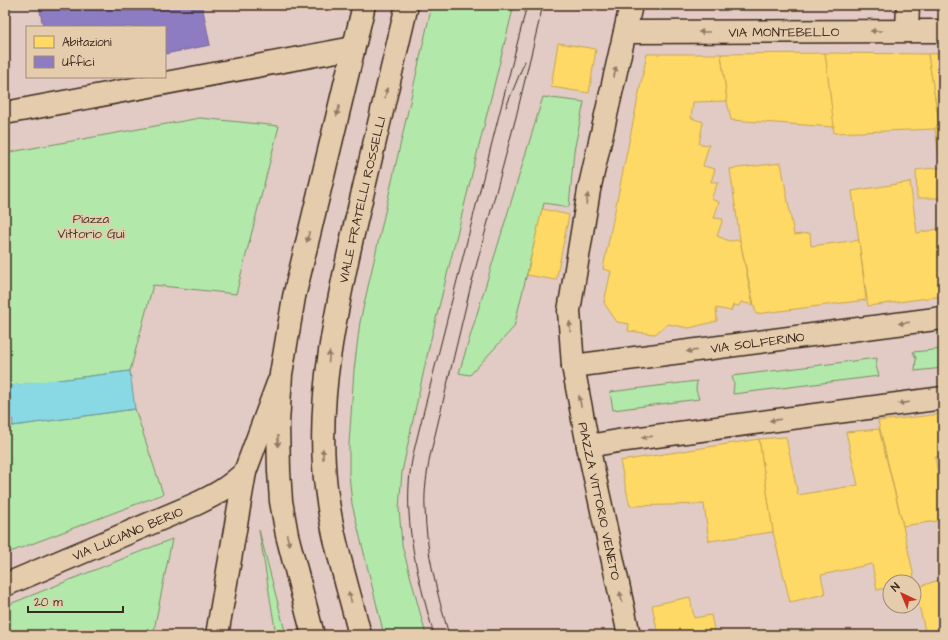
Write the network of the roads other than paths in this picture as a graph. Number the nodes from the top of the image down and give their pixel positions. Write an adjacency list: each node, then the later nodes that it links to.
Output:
1 (364, 5): 8 (street)
2 (407, 5): 19 (street, VIALE FRATELLI ROSSELLI, one-way to 2)
3 (630, 5): 7 (street)
4 (908, 5): 5 (street)
5 (907, 31): 6 (street, VIA MONTEBELLO); 7 (street, VIA MONTEBELLO, one-way to 7)
6 (943, 31)
7 (625, 32): 11 (street, one-way to 7)
8 (354, 48): 9 (street); 12 (street, one-way to 12)
9 (5, 113)
10 (943, 318): 11 (street, VIA SOLFERINO, one-way to 11)
11 (573, 366): 14 (street, PIAZZA VITTORIO VENETO, one-way to 11)
12 (281, 374): 15 (street); 18 (street, one-way to 18)
13 (943, 398): 14 (street, one-way to 14)
14 (588, 446): 20 (street, PIAZZA VITTORIO VENETO, one-way to 14)
15 (245, 472): 16 (street, VIA LUCIANO BERIO); 17 (street)
16 (5, 585)
17 (217, 635)
18 (313, 635)
19 (360, 635)
20 (629, 635)

